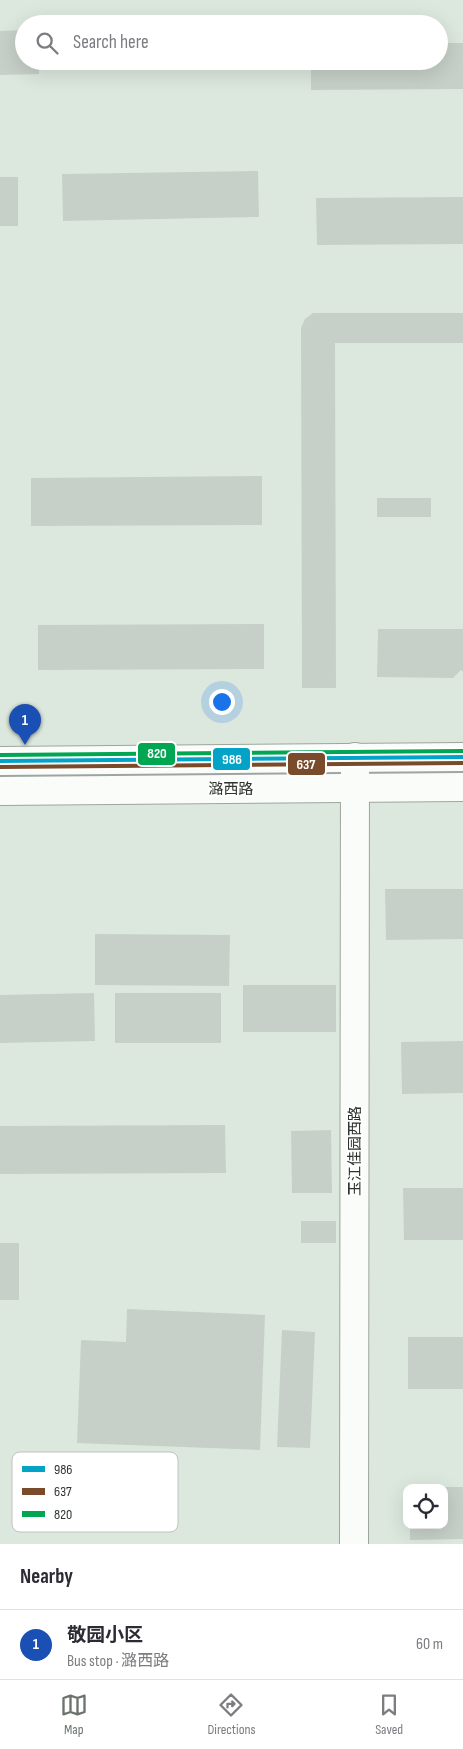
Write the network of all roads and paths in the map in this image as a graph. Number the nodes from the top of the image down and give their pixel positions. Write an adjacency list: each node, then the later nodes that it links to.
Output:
1 (463, 756): 2 (main road, 潞西路)
2 (355, 758): 3 (main road, 潞西路); 5 (main road, 玉江佳园西路)
3 (0, 761)
4 (463, 787): 5 (main road, 潞西路)
5 (355, 788): 6 (main road, 潞西路); 7 (main road, 玉江佳园西路)
6 (0, 791)
7 (354, 1544)

